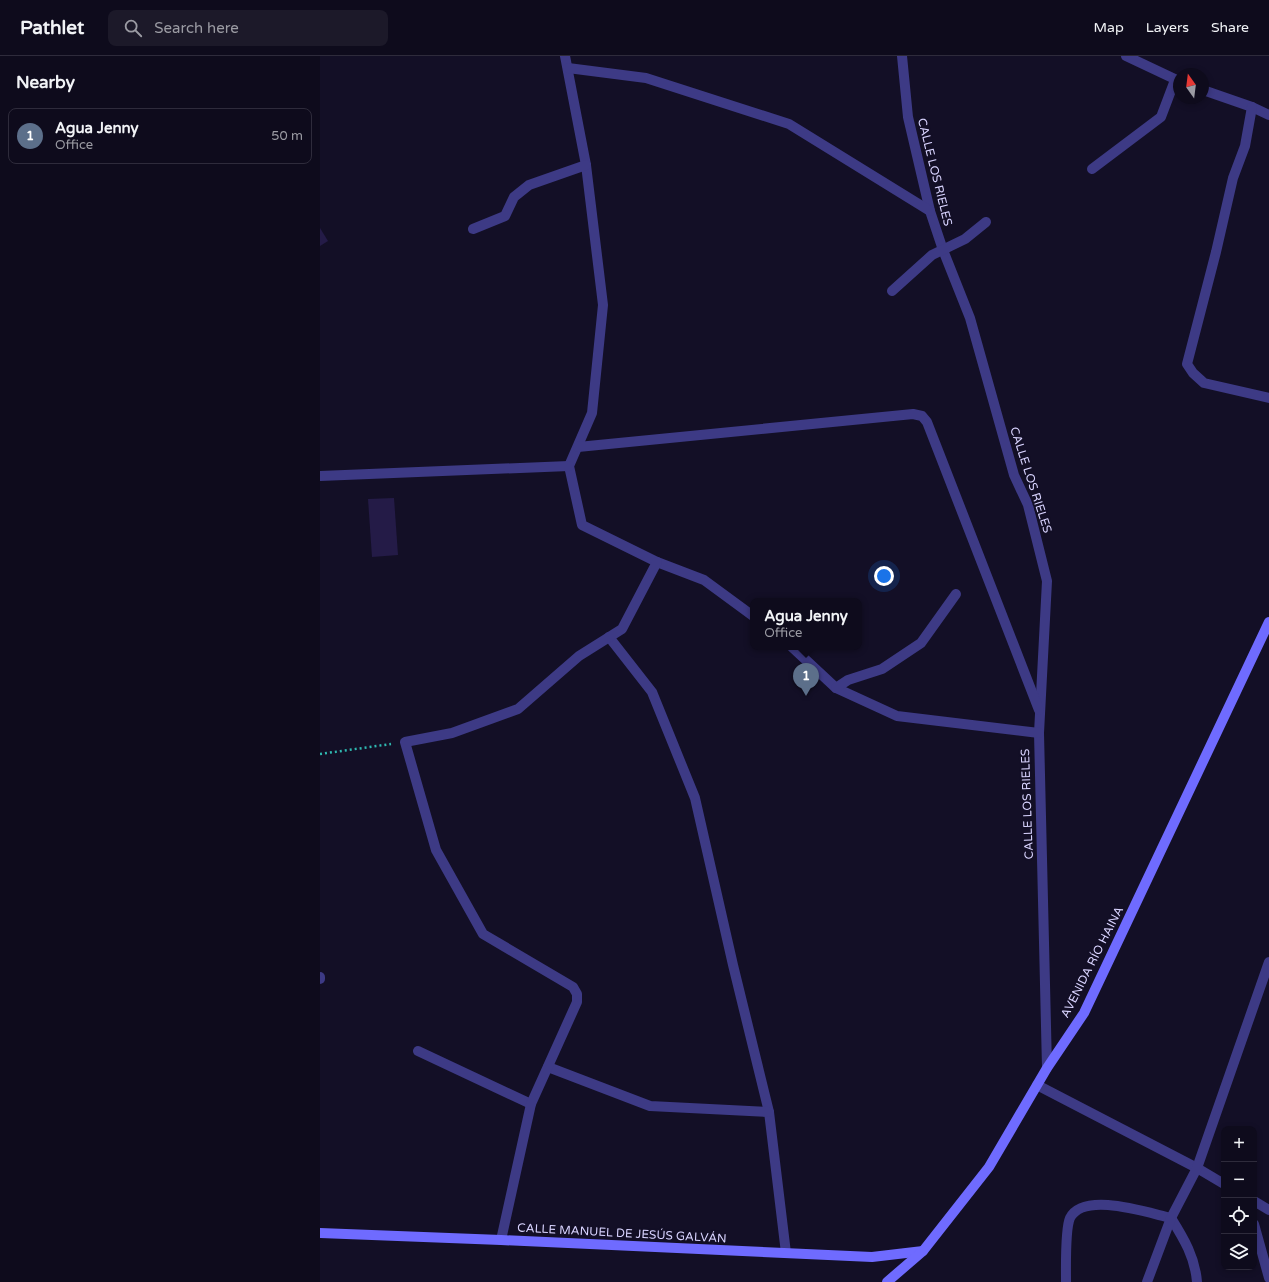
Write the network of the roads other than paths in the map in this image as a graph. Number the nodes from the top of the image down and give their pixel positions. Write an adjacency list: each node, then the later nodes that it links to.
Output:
1 (566, 56): 4 (street)
2 (902, 56): 12 (street, CALLE LOS RIELES)
3 (1126, 56): 5 (street)
4 (568, 68): 10 (street); 12 (street)
5 (1173, 79)
6 (1173, 90): 11 (street)
7 (1209, 92): 8 (street)
8 (1252, 107): 9 (street); 17 (street)
9 (1269, 115)
10 (586, 165): 14 (street); 18 (street)
11 (1092, 169)
12 (930, 211): 15 (street, CALLE LOS RIELES)
13 (986, 222): 15 (street)
14 (474, 229)
15 (943, 250): 16 (street); 28 (street, CALLE LOS RIELES)
16 (892, 291)
17 (1269, 398)
18 (578, 447): 19 (street); 28 (street)
19 (569, 466): 20 (street); 21 (street)
20 (320, 476)
21 (657, 562): 23 (street); 25 (street)
22 (956, 594): 27 (street)
23 (750, 614)
24 (1269, 622): 33 (street, AVENIDA RÍO HAINA)
25 (609, 637): 32 (street); 36 (street)
26 (795, 650): 27 (street)
27 (836, 688): 29 (street)
28 (1040, 714): 29 (street, CALLE LOS RIELES)
29 (1038, 733): 33 (street, CALLE LOS RIELES)
30 (1269, 962): 37 (street)
31 (418, 1051): 35 (street)
32 (548, 1067): 35 (street); 36 (street)
33 (1047, 1068): 34 (street, AVENIDA RÍO HAINA)
34 (1037, 1085): 37 (street); 45 (street, AVENIDA RÍO HAINA)
35 (531, 1104): 44 (street)
36 (769, 1112): 46 (street)
37 (1197, 1168): 38 (street); 41 (street)
38 (1221, 1182)
39 (1257, 1203): 40 (street)
40 (1269, 1210)
41 (1172, 1218): 49 (street); 50 (street); 51 (street)
42 (320, 1233): 44 (street, CALLE MANUEL DE JESÚS GALVÁN)
43 (1257, 1234): 47 (street)
44 (501, 1240): 46 (street, CALLE MANUEL DE JESÚS GALVÁN)
45 (923, 1251): 46 (street, CALLE MANUEL DE JESÚS GALVÁN); 48 (street, AVENIDA RÍO HAINA)
46 (786, 1253)
47 (1269, 1278)
48 (887, 1282)
49 (1066, 1282)
50 (1147, 1282)
51 (1197, 1282)

